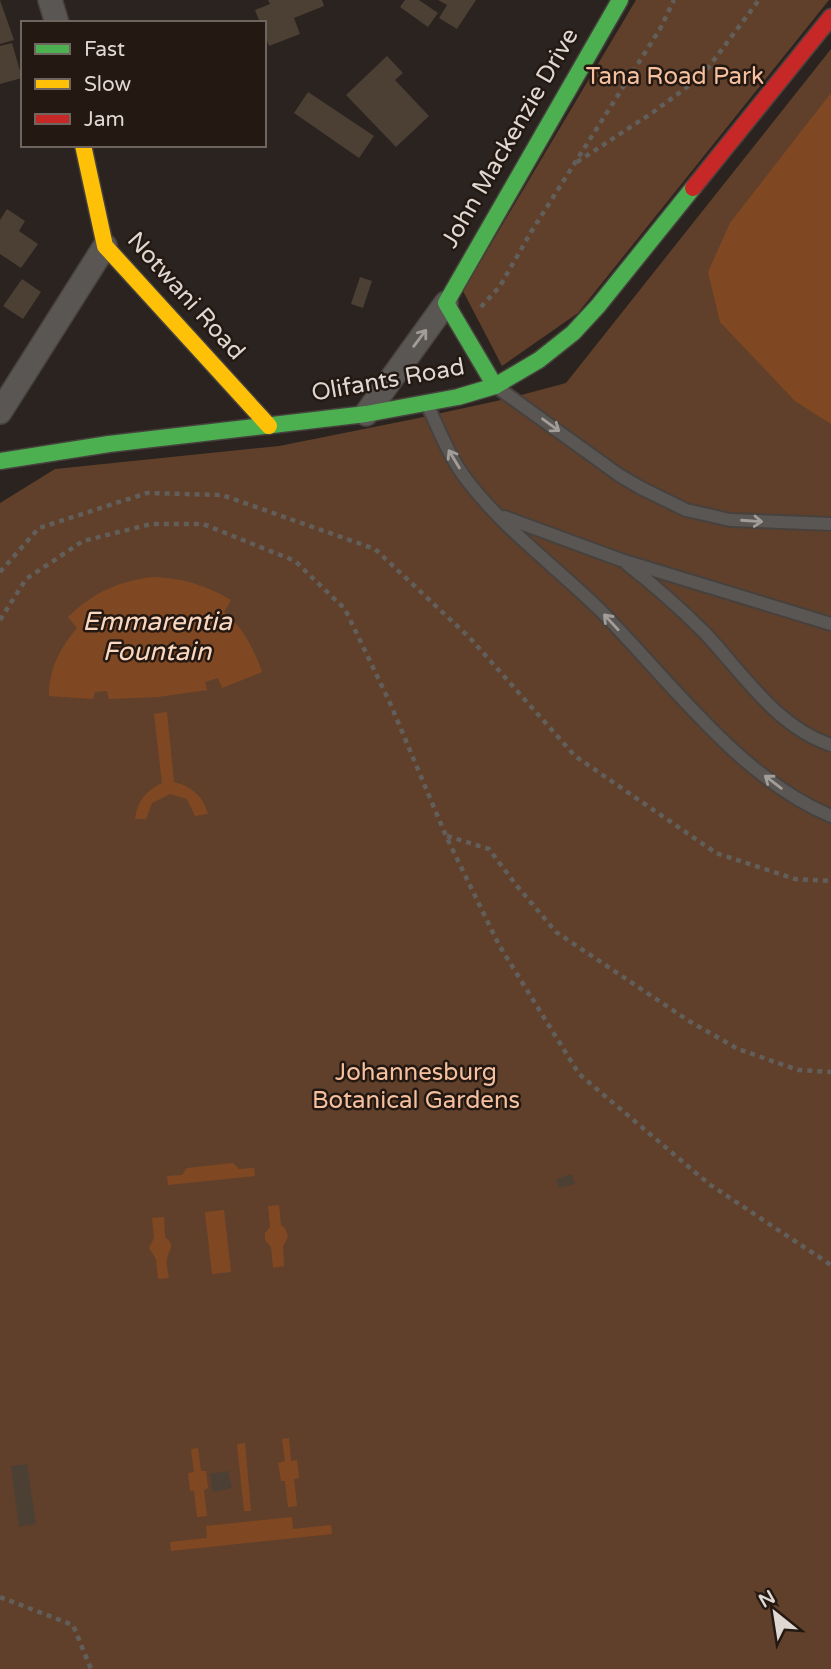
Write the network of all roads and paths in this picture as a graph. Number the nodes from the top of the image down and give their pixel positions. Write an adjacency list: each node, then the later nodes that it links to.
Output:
1 (50, 0): 6 (street)
2 (620, 0): 10 (street, John Mackenzie Drive)
3 (674, 0): 8 (path)
4 (759, 0): 8 (path)
5 (831, 17): 12 (street, Olifants Road)
6 (56, 21)
7 (83, 147): 9 (street, Notwani Road)
8 (573, 164): 11 (path)
9 (105, 246): 14 (street); 16 (street, Notwani Road)
10 (446, 303): 11 (street); 15 (street, John Mackenzie Drive, one-way to 10)
11 (461, 327): 12 (street)
12 (495, 386): 13 (street, Olifants Road); 19 (lane, one-way to 19)
13 (427, 404): 15 (street, Olifants Road); 18 (lane, one-way to 13)
14 (0, 412)
15 (366, 414): 16 (street, Olifants Road)
16 (269, 426): 17 (street, Olifants Road)
17 (0, 460)
18 (497, 514): 20 (lane); 25 (lane, one-way to 18)
19 (831, 524)
20 (621, 560): 23 (lane); 24 (lane)
21 (0, 572): 27 (path)
22 (0, 620): 26 (path)
23 (831, 624)
24 (831, 745)
25 (831, 816)
26 (446, 836): 28 (path); 29 (path)
27 (831, 881)
28 (831, 1072)
29 (831, 1265)
30 (0, 1597): 31 (path)
31 (91, 1669)

